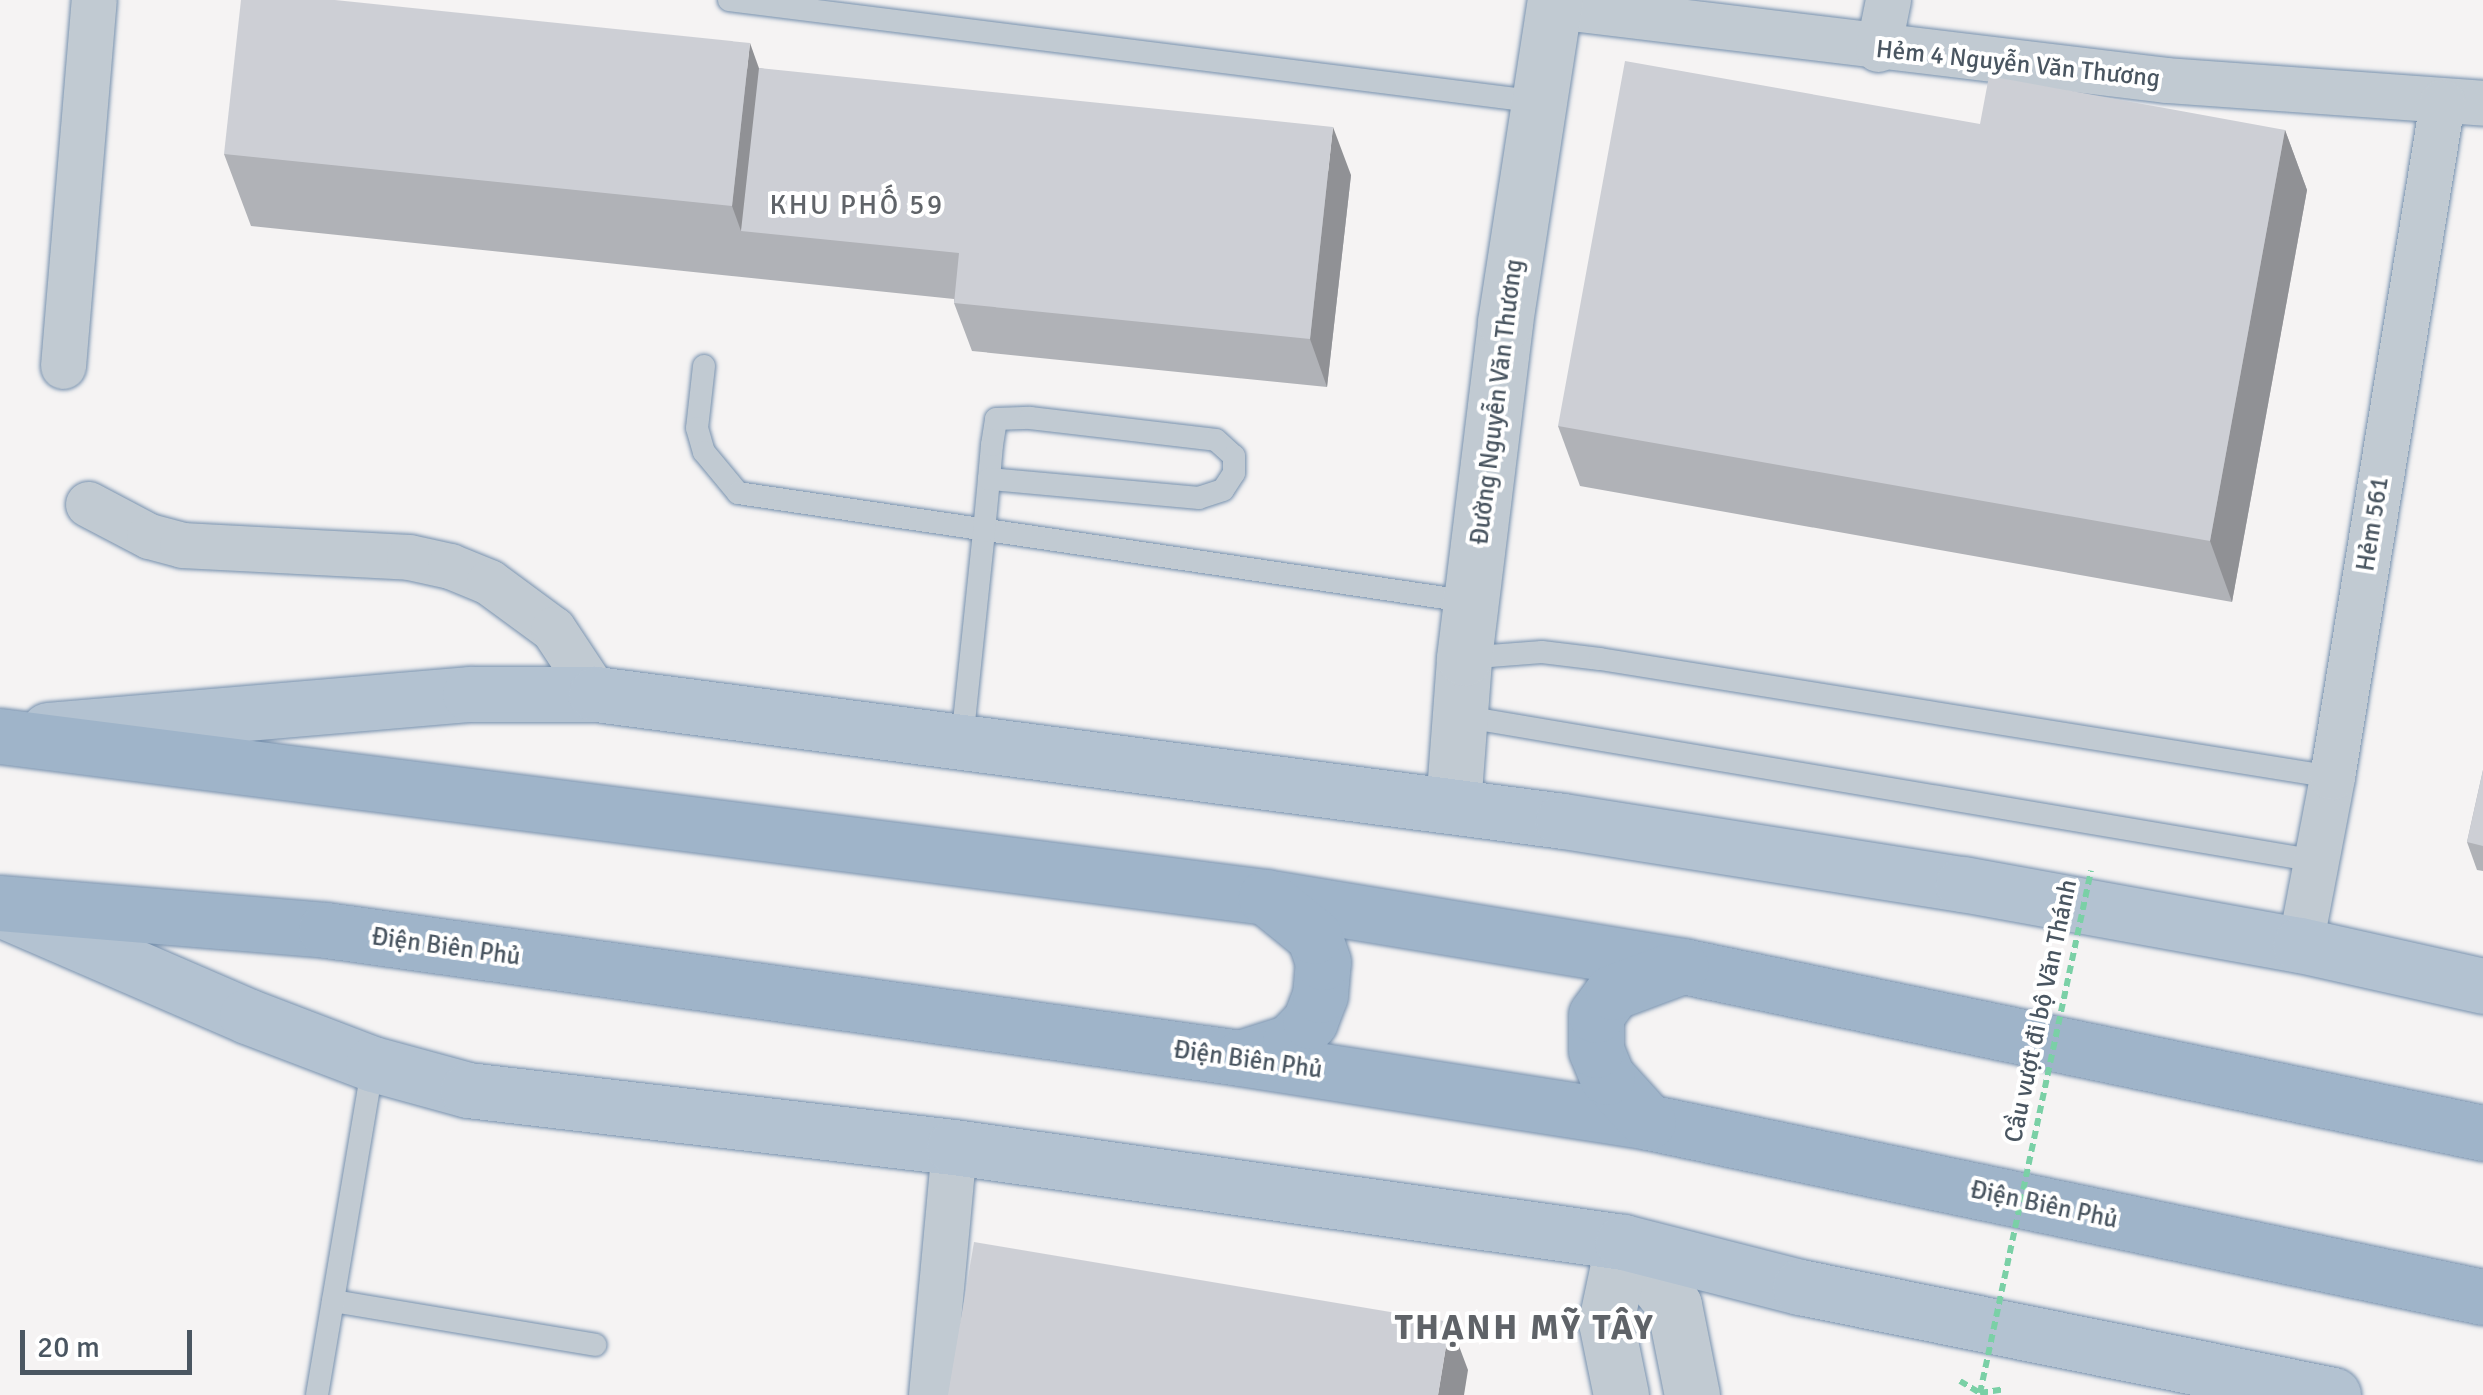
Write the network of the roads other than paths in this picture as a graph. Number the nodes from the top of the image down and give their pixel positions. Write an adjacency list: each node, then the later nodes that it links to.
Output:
1 (94, 0): 9 (street)
2 (729, 0): 5 (lane)
3 (1888, 0): 6 (street)
4 (1554, 3): 6 (street, Hẻm 4 Nguyễn Văn Thương); 7 (street, Đường Nguyễn Văn Thương)
5 (786, 4): 7 (lane)
6 (1878, 49): 8 (street, Hẻm 4 Nguyễn Văn Thương)
7 (1540, 102): 14 (street, Đường Nguyễn Văn Thương)
8 (2462, 102): 20 (street, Hẻm 561)
9 (63, 366)
10 (704, 366): 13 (lane)
11 (988, 479): 11 (lane); 13 (lane)
12 (88, 504): 16 (street)
13 (984, 531): 14 (lane); 19 (lane)
14 (1472, 602): 15 (street, Đường Nguyễn Văn Thương)
15 (1464, 658): 17 (street, Đường Nguyễn Văn Thương); 20 (lane)
16 (596, 694): 18 (main road); 19 (main road)
17 (1460, 716): 21 (street, Đường Nguyễn Văn Thương); 22 (lane)
18 (0, 735): 23 (highway)
19 (962, 742): 21 (main road)
20 (2332, 777): 22 (street, Hẻm 561)
21 (1453, 806): 25 (main road)
22 (2316, 861): 25 (street, Hẻm 561)
23 (1266, 898): 26 (highway); 28 (highway)
24 (0, 906): 28 (highway, Điện Biên Phủ); 29 (main road, Điện Biên Phủ)
25 (2300, 945): 27 (main road)
26 (1683, 966): 30 (highway); 31 (highway)
27 (2483, 986)
28 (1240, 1058): 30 (highway, Điện Biên Phủ)
29 (373, 1064): 32 (main road, Điện Biên Phủ); 35 (lane)
30 (1648, 1122): 34 (highway, Điện Biên Phủ)
31 (2483, 1133)
32 (954, 1147): 33 (main road, Điện Biên Phủ); 38 (street)
33 (1623, 1242): 39 (street); 40 (street); 41 (main road, Điện Biên Phủ)
34 (2483, 1296)
35 (333, 1301): 36 (lane); 37 (lane)
36 (595, 1345)
37 (317, 1395)
38 (931, 1395)
39 (1622, 1395)
40 (1692, 1395)
41 (2333, 1395)

